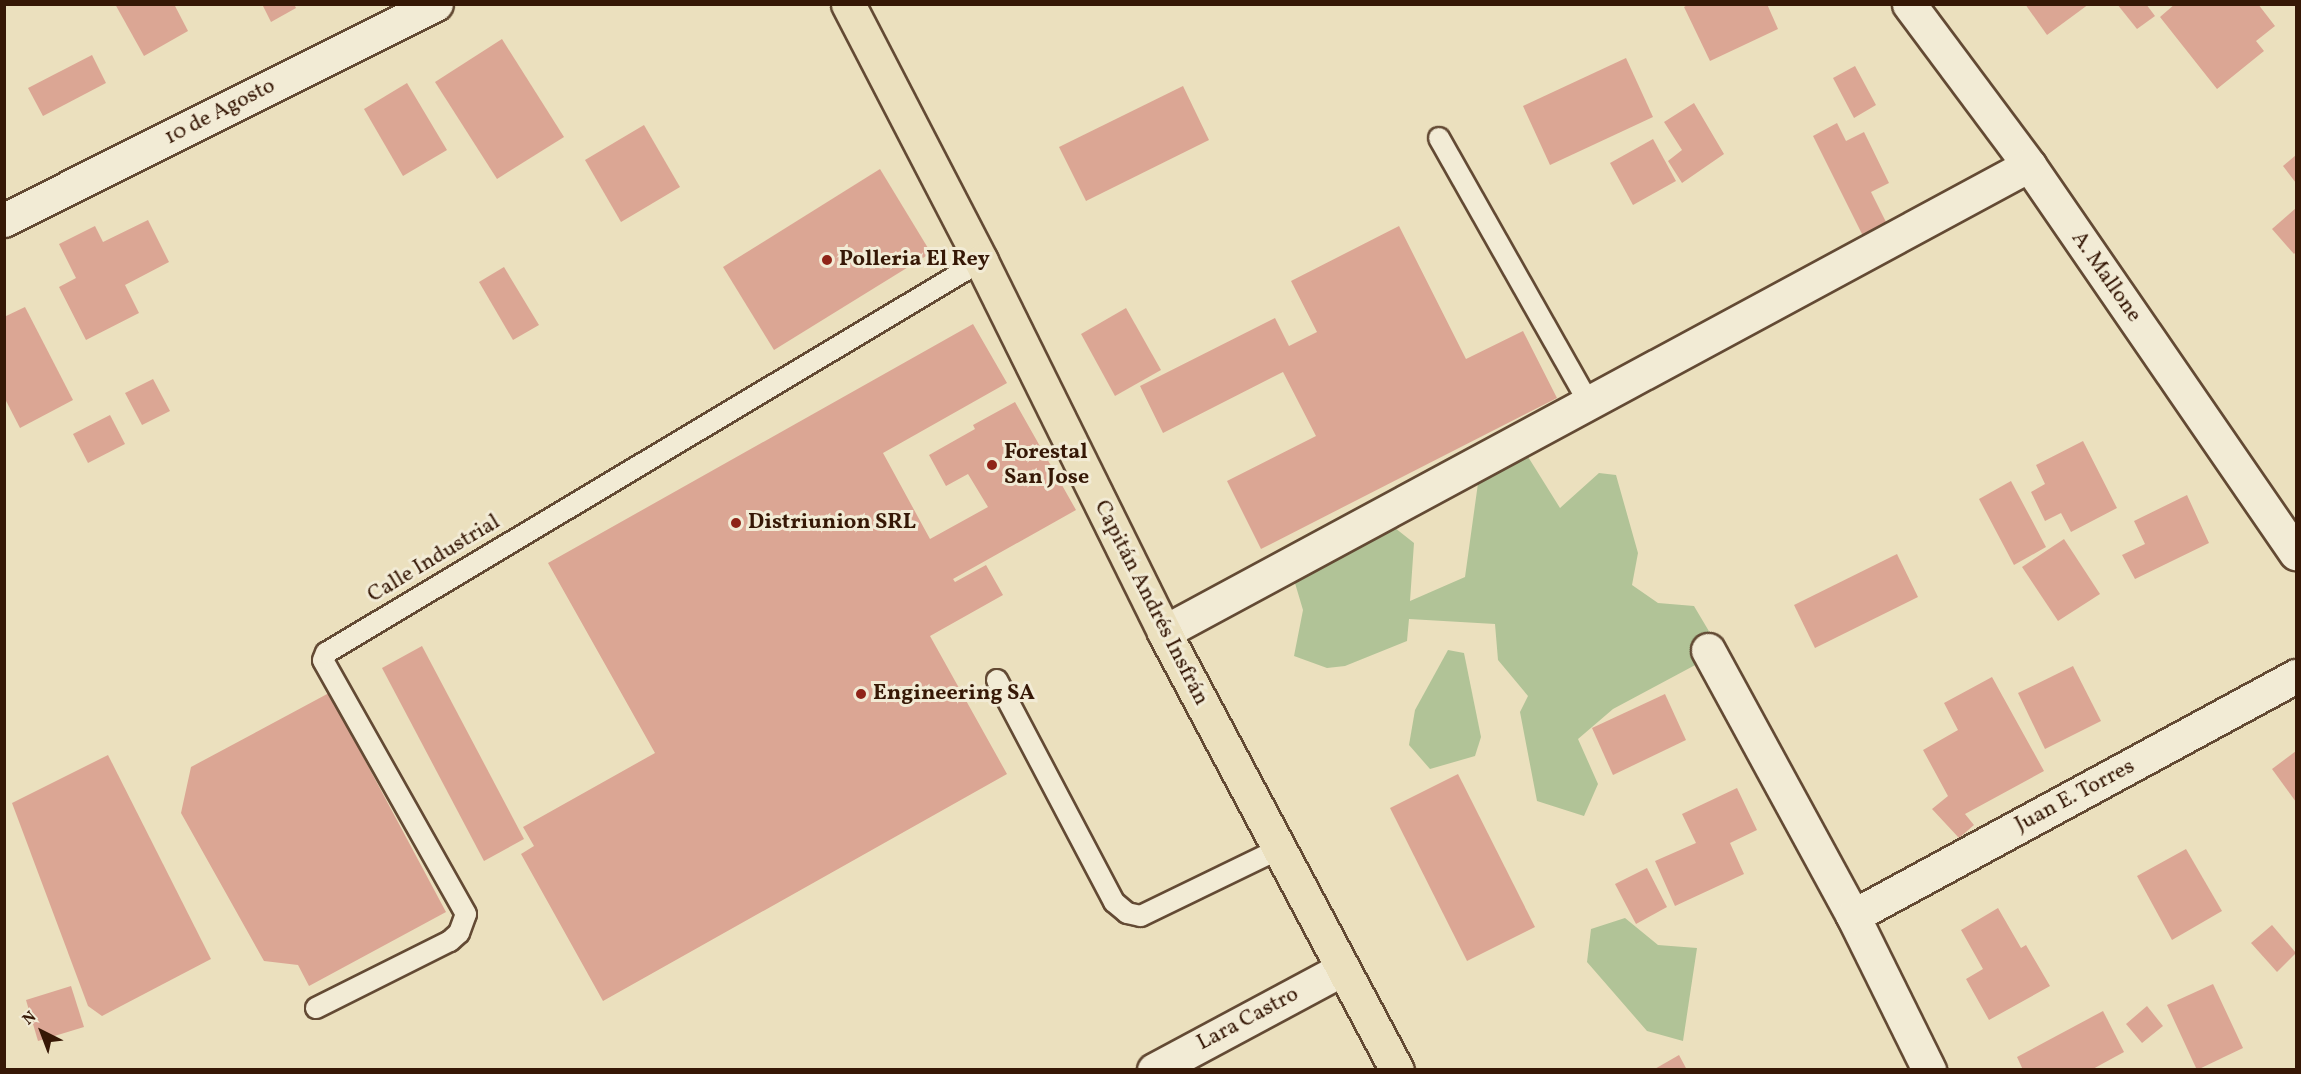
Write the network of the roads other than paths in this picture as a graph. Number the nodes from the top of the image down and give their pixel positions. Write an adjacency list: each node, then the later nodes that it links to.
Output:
1 (436, 4): 6 (street, 10 de Agosto)
2 (848, 4): 7 (main road, Capitán Andrés Insfrán)
3 (1909, 4): 5 (street, A. Mallone)
4 (1439, 138): 8 (lane)
5 (2029, 165): 8 (street); 9 (street, A. Mallone)
6 (4, 220)
7 (981, 261): 10 (main road, Capitán Andrés Insfrán); 17 (lane, Calle Industrial)
8 (1589, 403): 10 (street)
9 (2296, 552)
10 (1164, 632): 14 (main road, Capitán Andrés Insfrán)
11 (1708, 650): 15 (street)
12 (2296, 676): 15 (street, Juan E. Torres)
13 (997, 680): 14 (lane)
14 (1279, 849): 16 (main road, Capitán Andrés Insfrán)
15 (1853, 916): 20 (street)
16 (1342, 969): 18 (street, Lara Castro); 19 (main road, Capitán Andrés Insfrán)
17 (316, 1008)
18 (1154, 1070)
19 (1396, 1070)
20 (1929, 1070)

